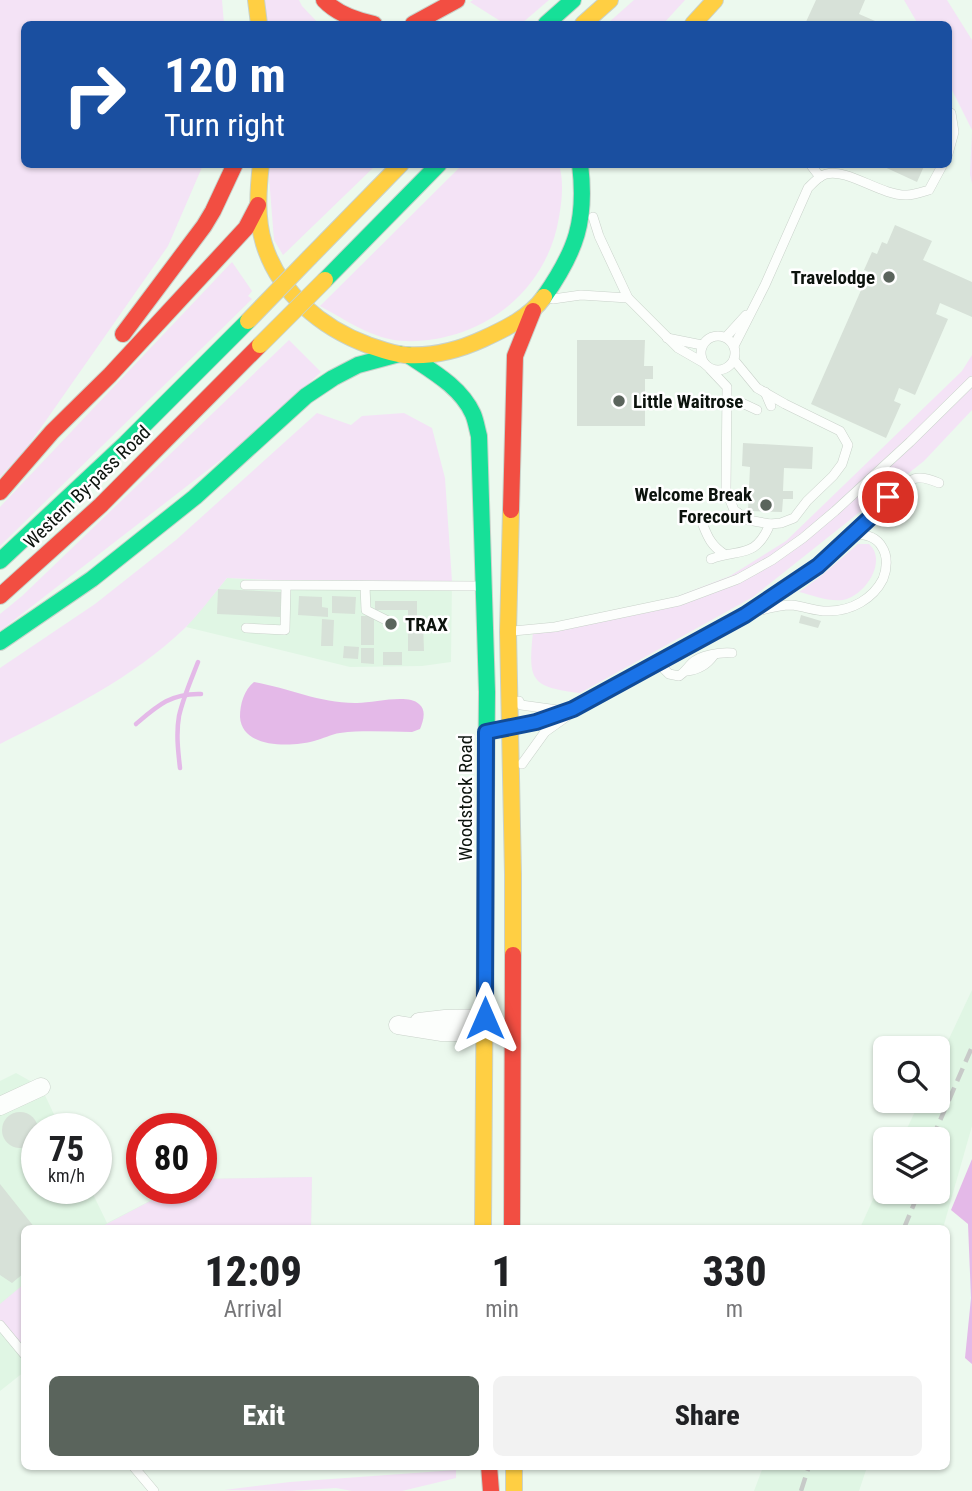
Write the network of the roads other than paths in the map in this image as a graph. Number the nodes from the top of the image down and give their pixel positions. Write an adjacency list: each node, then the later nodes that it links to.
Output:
1 (255, 0): 7 (highway); 8 (highway)
2 (324, 0): 9 (highway)
3 (457, 0): 10 (highway)
4 (573, 0): 11 (highway)
5 (610, 0): 12 (highway)
6 (715, 0): 13 (highway)
7 (253, 21)
8 (259, 21)
9 (360, 21)
10 (418, 21)
11 (549, 21)
12 (586, 21)
13 (696, 21)
14 (952, 119): 15 (lane)
15 (952, 139)
16 (233, 168): 39 (highway)
17 (261, 168): 23 (highway)
18 (397, 168): 47 (highway, Western By-pass Road, bridge)
19 (435, 168): 52 (highway, Western By-pass Road, bridge)
20 (941, 168): 21 (lane)
21 (825, 172): 26 (lane)
22 (583, 174): 24 (lane); 25 (highway)
23 (258, 205): 31 (highway); 39 (highway)
24 (628, 298): 25 (lane); 28 (lane)
25 (538, 305): 31 (highway); 56 (highway)
26 (754, 306): 27 (lane); 30 (lane)
27 (726, 337): 29 (lane); 30 (lane)
28 (666, 338): 29 (lane); 33 (lane)
29 (702, 345): 33 (lane)
30 (734, 346): 32 (lane)
31 (404, 355): 51 (highway, Woodstock Road); 57 (highway)
32 (734, 360): 33 (lane); 35 (lane)
33 (707, 366): 36 (lane)
34 (972, 381): 56 (lane)
35 (765, 392): 37 (lane); 42 (lane)
36 (727, 405): 38 (lane); 42 (lane)
37 (771, 406)
38 (757, 410)
39 (52, 432): 41 (highway)
40 (939, 483): 44 (lane)
41 (0, 492)
42 (770, 524): 45 (lane)
43 (703, 525): 45 (lane)
44 (854, 534): 53 (lane); 53 (lane)
45 (724, 554): 46 (lane)
46 (711, 559)
47 (0, 561)
48 (245, 585): 49 (lane)
49 (286, 586): 50 (lane); 55 (lane)
50 (365, 586): 51 (lane); 54 (lane)
51 (483, 587): 61 (highway, Woodstock Road)
52 (0, 596)
53 (745, 615): 59 (lane)
54 (394, 624)
55 (246, 628)
56 (508, 632): 60 (highway)
57 (0, 642)
58 (732, 653): 59 (lane)
59 (657, 662): 62 (lane)
60 (509, 681): 63 (lane); 64 (highway)
61 (487, 692): 65 (highway, Woodstock Road); 68 (lane)
62 (585, 703): 63 (lane); 66 (lane)
63 (566, 711): 64 (lane)
64 (510, 728): 65 (lane); 66 (highway)
65 (486, 732): 68 (highway, Woodstock Road)
66 (512, 786): 67 (highway)
67 (513, 854): 70 (highway); 73 (lane)
68 (485, 936): 69 (highway, Woodstock Road)
69 (485, 1025): 70 (street); 74 (highway, Woodstock Road)
70 (513, 1025): 73 (highway)
71 (41, 1087): 72 (street)
72 (0, 1107)
73 (512, 1138): 77 (highway)
74 (483, 1196): 75 (lane); 76 (highway, Woodstock Road)
75 (478, 1225)
76 (483, 1225)
77 (512, 1225)
78 (0, 1325): 79 (lane)
79 (21, 1350)
80 (136, 1470): 83 (lane)
81 (489, 1470): 84 (highway)
82 (514, 1470): 85 (highway)
83 (154, 1491)
84 (491, 1491)
85 (514, 1491)

